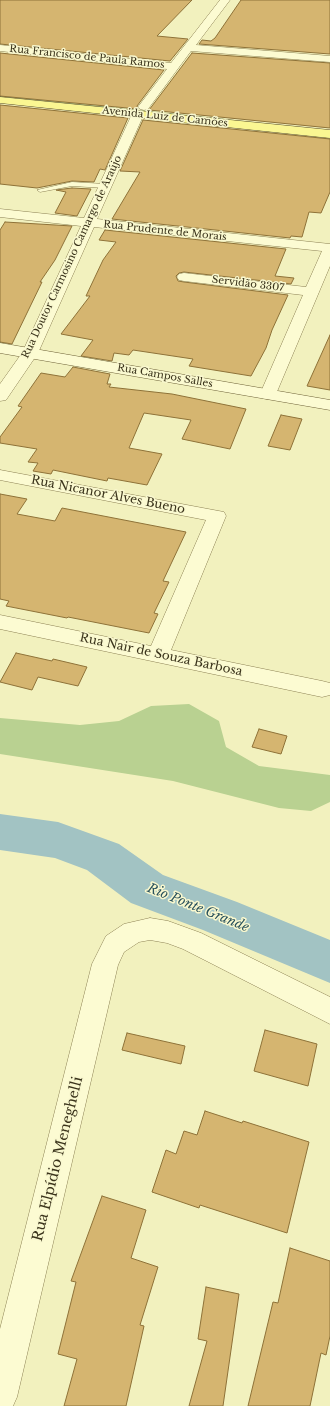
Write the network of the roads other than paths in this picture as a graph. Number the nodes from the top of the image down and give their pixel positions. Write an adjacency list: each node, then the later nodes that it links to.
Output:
1 (225, 0): 3 (street, Rua Doutor Carmosino Camargo de Araújo)
2 (0, 48): 5 (street, Rua Francisco de Paula Ramos)
3 (188, 48): 4 (street); 5 (street, Rua Doutor Carmosino Camargo de Araújo)
4 (330, 59)
5 (174, 67): 8 (street, Rua Doutor Carmosino Camargo de Araújo)
6 (0, 92): 8 (main road, Avenida Luiz de Camões)
7 (0, 100): 8 (main road, Avenida Luiz de Camões)
8 (141, 111): 9 (main road, Avenida Luiz de Camões); 10 (main road, Avenida Luiz de Camões); 11 (street, Rua Doutor Carmosino Camargo de Araújo)
9 (330, 126)
10 (330, 134)
11 (105, 186): 12 (lane); 14 (street, Rua Doutor Carmosino Camargo de Araújo)
12 (40, 190)
13 (0, 213): 14 (street, Rua Prudente de Morais)
14 (89, 223): 15 (street, Rua Prudente de Morais); 19 (street, Rua Doutor Carmosino Camargo de Araújo)
15 (330, 249): 17 (street)
16 (184, 277): 17 (street, Servidão 3307)
17 (312, 292): 20 (street)
18 (0, 348): 19 (street, Rua Campos Salles)
19 (30, 353): 20 (street, Rua Campos Salles); 21 (street, Rua Doutor Carmosino Camargo de Araújo)
20 (268, 394): 22 (street, Rua Campos Salles)
21 (0, 396)
22 (330, 405)
23 (0, 475): 25 (street, Rua Nicanor Alves Bueno)
24 (0, 622): 25 (street, Rua Nair de Souza Barbosa)
25 (158, 655): 26 (street, Rua Nair de Souza Barbosa)
26 (322, 689)
27 (330, 1011): 28 (street, Rua Elpídio Meneghelli)
28 (0, 1397)

